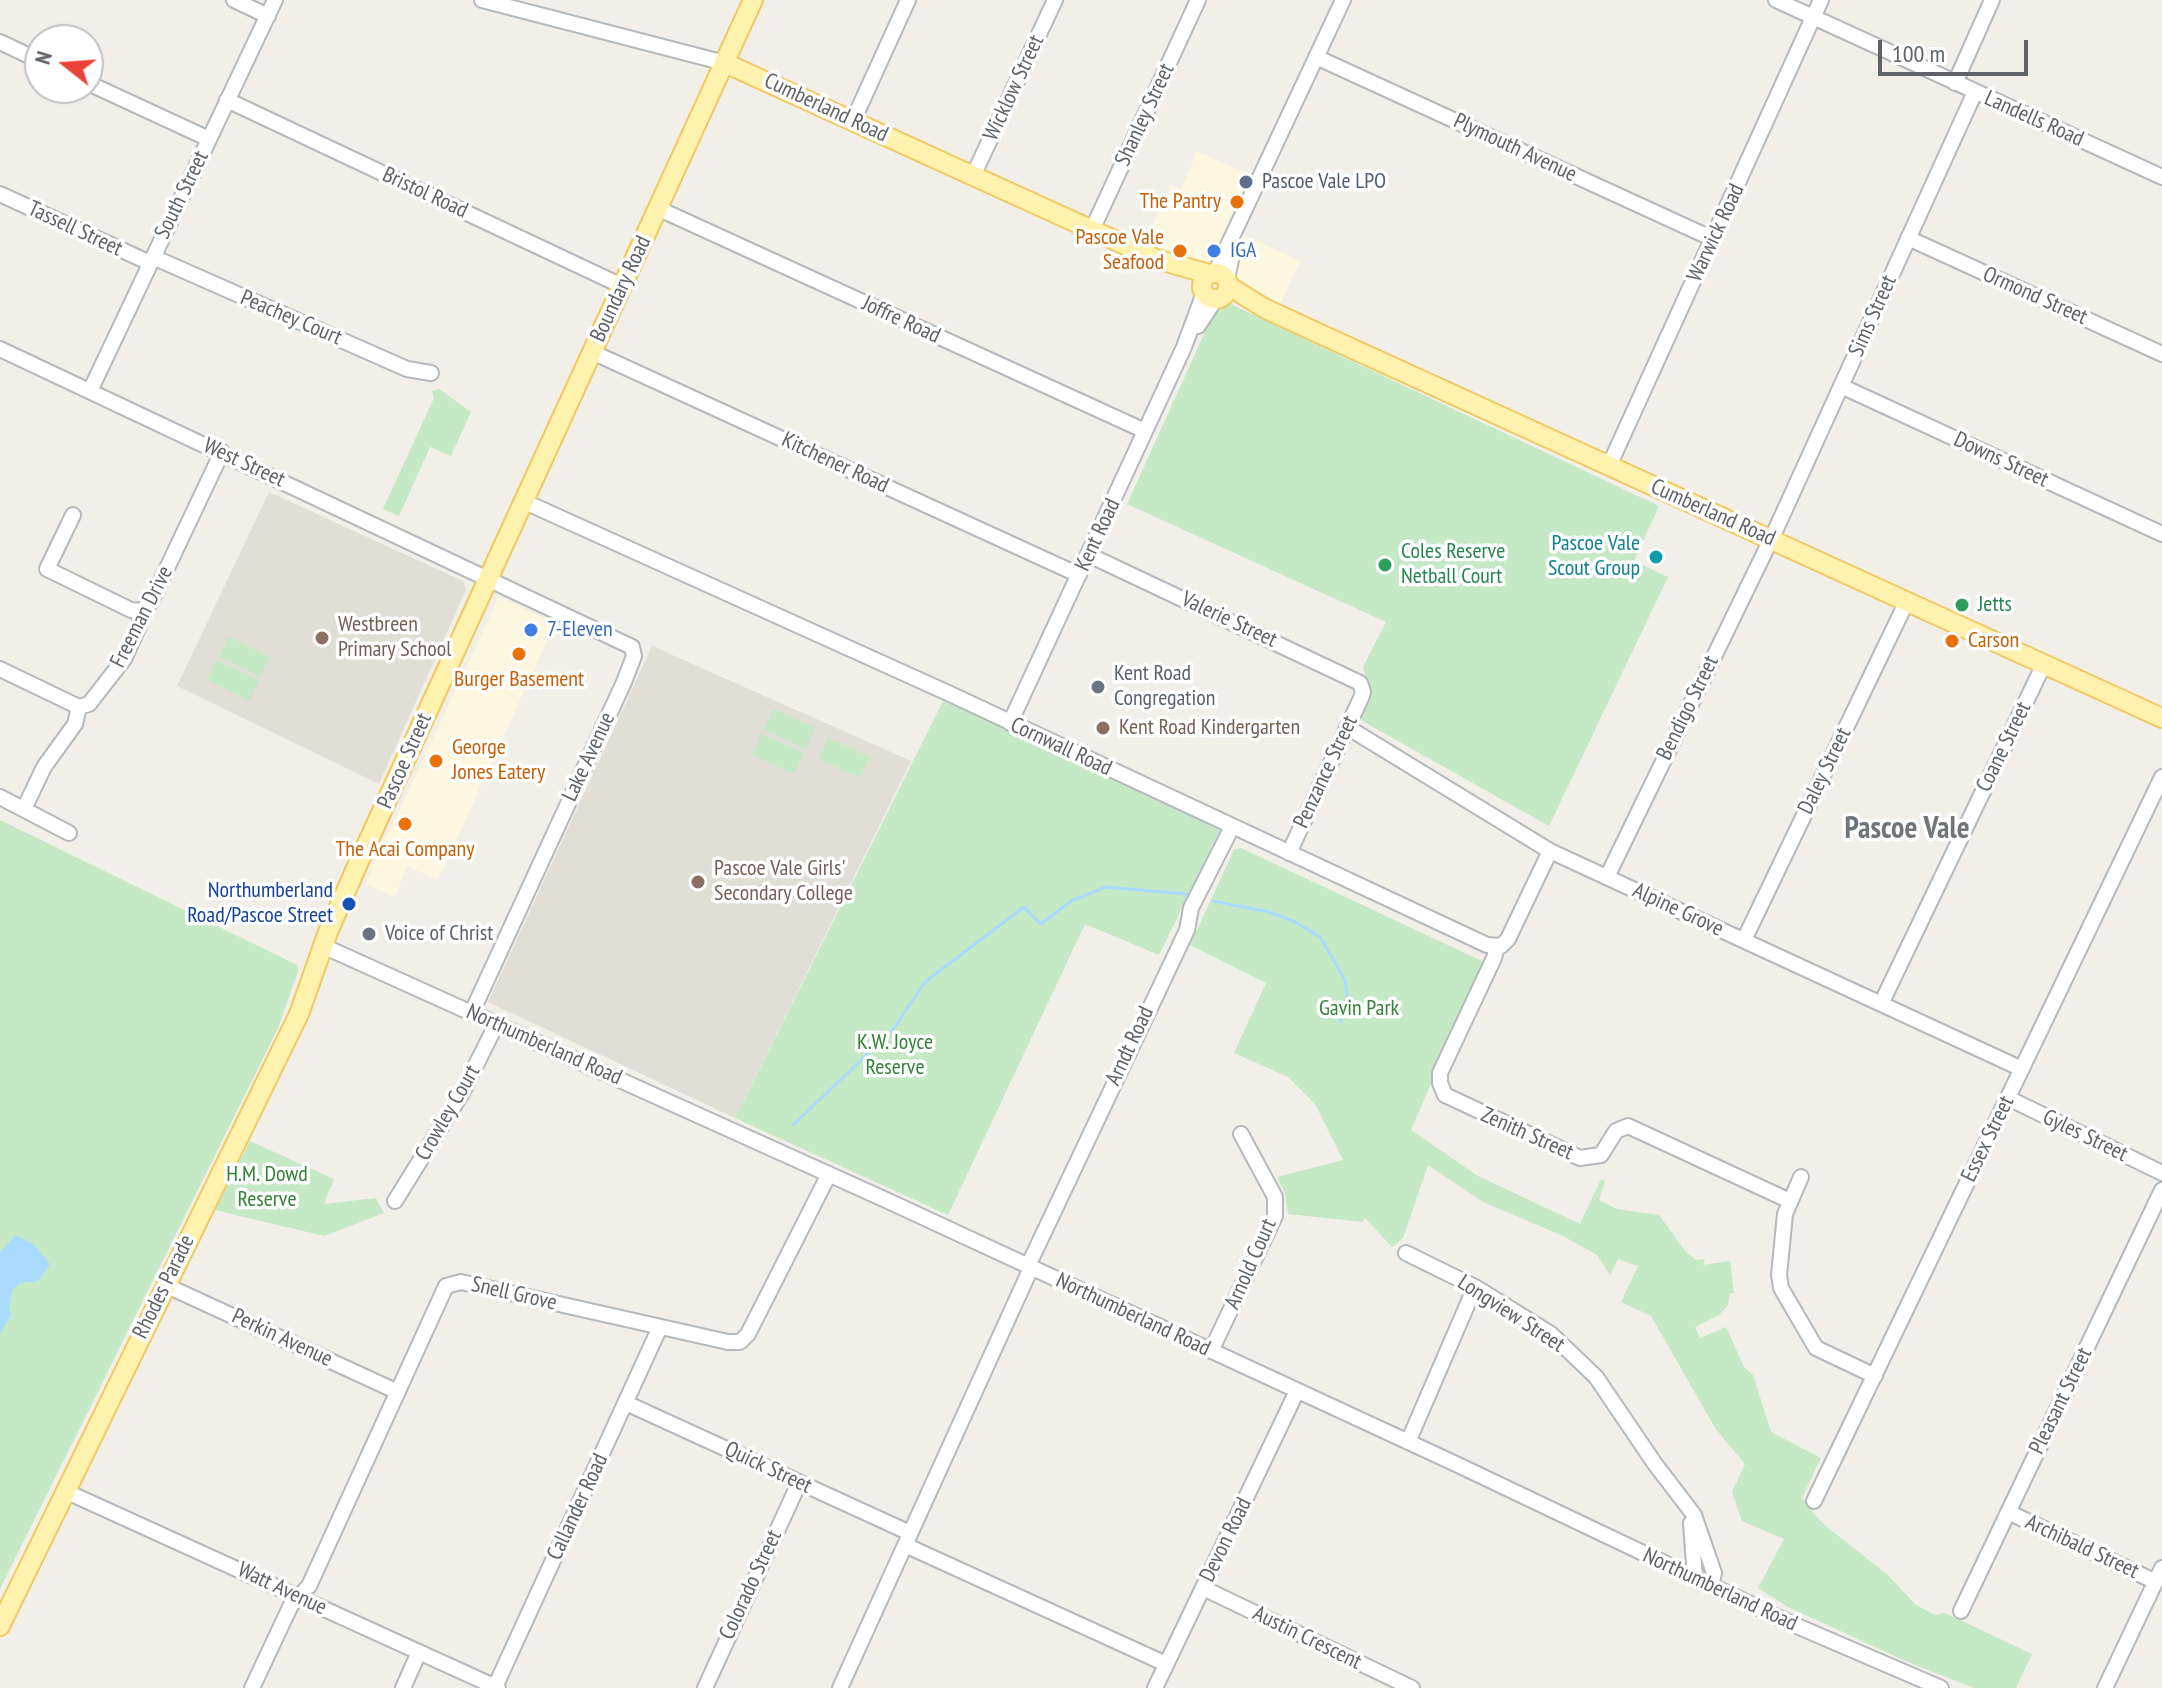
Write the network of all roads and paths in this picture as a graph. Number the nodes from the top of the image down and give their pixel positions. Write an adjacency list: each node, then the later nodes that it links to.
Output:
1 (234, 0): 12 (street)
2 (275, 0): 12 (street, South Street)
3 (482, 0): 17 (street, Cumberland Road)
4 (753, 0): 17 (main road, Boundary Road)
5 (908, 0): 22 (street)
6 (1055, 0): 24 (street, Wicklow Street)
7 (1198, 0): 28 (street, Shanley Street)
8 (1343, 0): 16 (street, Kent Road)
9 (1776, 0): 13 (street, Landells Road)
10 (1821, 0): 13 (street, Warwick Road)
11 (1992, 0): 18 (street)
12 (268, 16): 21 (street, South Street)
13 (1814, 17): 18 (street, Landells Road); 30 (street, Warwick Road)
14 (0, 42): 15 (street)
15 (24, 53)
16 (1316, 57): 30 (street, Plymouth Avenue); 33 (street, Kent Road)
17 (725, 63): 22 (main road, Cumberland Road); 27 (main road, Boundary Road)
18 (1955, 83): 20 (street, Landells Road)
19 (104, 90): 23 (street)
20 (1975, 92): 25 (street, Landells Road); 29 (street, Sims Street)
21 (227, 100): 23 (street, South Street); 32 (street, Bristol Road)
22 (853, 121): 24 (main road, Cumberland Road)
23 (209, 139): 31 (street, South Street)
24 (973, 176): 28 (main road, Cumberland Road)
25 (2162, 177)
26 (0, 194): 31 (street, Tassell Street)
27 (657, 208): 32 (main road, Boundary Road); 40 (street, Joffre Road)
28 (1092, 230): 33 (main road, Cumberland Road)
29 (1908, 238): 36 (street, Ormond Street); 38 (street, Sims Street)
30 (1713, 239): 42 (street, Warwick Road)
31 (151, 260): 37 (street, Peachey Court); 39 (street, South Street)
32 (622, 286): 35 (main road, Boundary Road)
33 (1215, 286): 40 (street, Kent Road); 42 (main road, Cumberland Road)
34 (0, 349): 39 (street, West Street)
35 (592, 352): 43 (main road, Boundary Road); 48 (street, Kitchener Road)
36 (2162, 354)
37 (431, 373)
38 (1841, 386): 45 (street, Downs Street); 46 (street, Sims Street)
39 (90, 391): 41 (street, West Street)
40 (1145, 431): 47 (street, Kent Road)
41 (222, 452): 49 (street, West Street); 51 (street, Freeman Drive)
42 (1609, 466): 46 (main road, Cumberland Road)
43 (523, 501): 49 (main road, Boundary Road); 57 (street, Cornwall Road)
44 (73, 515): 51 (street)
45 (2162, 534)
46 (1770, 539): 50 (main road, Cumberland Road); 66 (street, Bendigo Street)
47 (1089, 555): 48 (street, Kent Road); 54 (street, Valerie Street)
48 (1079, 575): 57 (street, Kent Road)
49 (488, 578): 68 (main road, Pascoe Street); 71 (street, Lake Avenue)
50 (1907, 601): 52 (main road, Cumberland Road); 67 (street, Daley Street)
51 (141, 611): 55 (street, Freeman Drive)
52 (2044, 664): 56 (main road, Cumberland Road); 70 (street, Coane Street)
53 (0, 669): 55 (street)
54 (1363, 692): 58 (street, Penzance Street)
55 (79, 707): 61 (street, Freeman Drive)
56 (2162, 718)
57 (1010, 723): 62 (street, Cornwall Road)
58 (1347, 727): 64 (street, Alpine Grove); 65 (street, Penzance Street)
59 (2162, 777): 73 (street, Essex Street)
60 (0, 797): 61 (street)
61 (24, 809): 63 (street)
62 (1232, 827): 65 (street, Cornwall Road); 83 (street, Arndt Road)
63 (69, 833)
64 (1550, 851): 66 (street, Alpine Grove); 69 (street)
65 (1289, 853): 69 (street, Cornwall Road)
66 (1607, 877): 67 (street, Alpine Grove)
67 (1744, 940): 70 (street, Alpine Grove)
68 (323, 946): 71 (street, Northumberland Road); 84 (main road, Rhodes Parade)
69 (1497, 947): 81 (street, Zenith Street)
70 (1881, 1004): 73 (street, Alpine Grove)
71 (472, 1012): 72 (street, Northumberland Road)
72 (497, 1023): 77 (street, Northumberland Road); 80 (street, Crowley Court)
73 (2022, 1069): 74 (street, Essex Street)
74 (2008, 1098): 76 (street, Gyles Street); 88 (street, Essex Street)
75 (1241, 1134): 87 (street, Arnold Court)
76 (2162, 1173)
77 (829, 1174): 83 (street, Northumberland Road); 86 (street, Snell Grove)
78 (1801, 1177): 81 (street)
79 (2162, 1190): 97 (street, Pleasant Street)
80 (395, 1201)
81 (1790, 1201): 88 (street)
82 (1406, 1253): 85 (street, Longview Street)
83 (1030, 1267): 87 (street, Northumberland Road); 98 (street, Arndt Road)
84 (165, 1285): 90 (street, Perkin Avenue); 94 (main road, Rhodes Parade)
85 (1475, 1287): 92 (street); 96 (street, Longview Street)
86 (660, 1327): 90 (street, Snell Grove); 91 (street, Callander Road)
87 (1211, 1351): 89 (street, Northumberland Road)
88 (1875, 1376): 95 (street, Essex Street)
89 (1297, 1391): 92 (street, Northumberland Road); 102 (street, Devon Road)
90 (398, 1392): 103 (street, Snell Grove)
91 (626, 1403): 93 (street, Quick Street); 108 (street, Callander Road)
92 (1408, 1442): 99 (street, Northumberland Road)
93 (799, 1483): 98 (street, Quick Street); 111 (street, Colorado Street)
94 (65, 1491): 103 (street, Watt Avenue); 105 (main road, Rhodes Parade)
95 (1814, 1501)
96 (1687, 1507): 99 (street, Longview Street); 101 (street, Longview Street)
97 (2008, 1512): 100 (street, Archibald Street); 104 (street, Pleasant Street)
98 (907, 1539): 107 (street, Quick Street); 112 (street, Arndt Road)
99 (1695, 1579): 101 (street, Northumberland Road)
100 (2158, 1584): 116 (street)
101 (1711, 1586): 115 (street, Northumberland Road)
102 (1203, 1588): 107 (street, Devon Road); 114 (street, Austin Crescent)
103 (299, 1598): 106 (street, Watt Avenue); 109 (street, Snell Grove)
104 (1961, 1611)
105 (0, 1626)
106 (419, 1652): 108 (street, Watt Avenue); 110 (street)
107 (1166, 1664): 113 (street, Devon Road)
108 (497, 1687)
109 (252, 1688)
110 (403, 1688)
111 (705, 1688)
112 (840, 1688)
113 (1155, 1688)
114 (1412, 1688)
115 (1941, 1688)
116 (2105, 1688)

